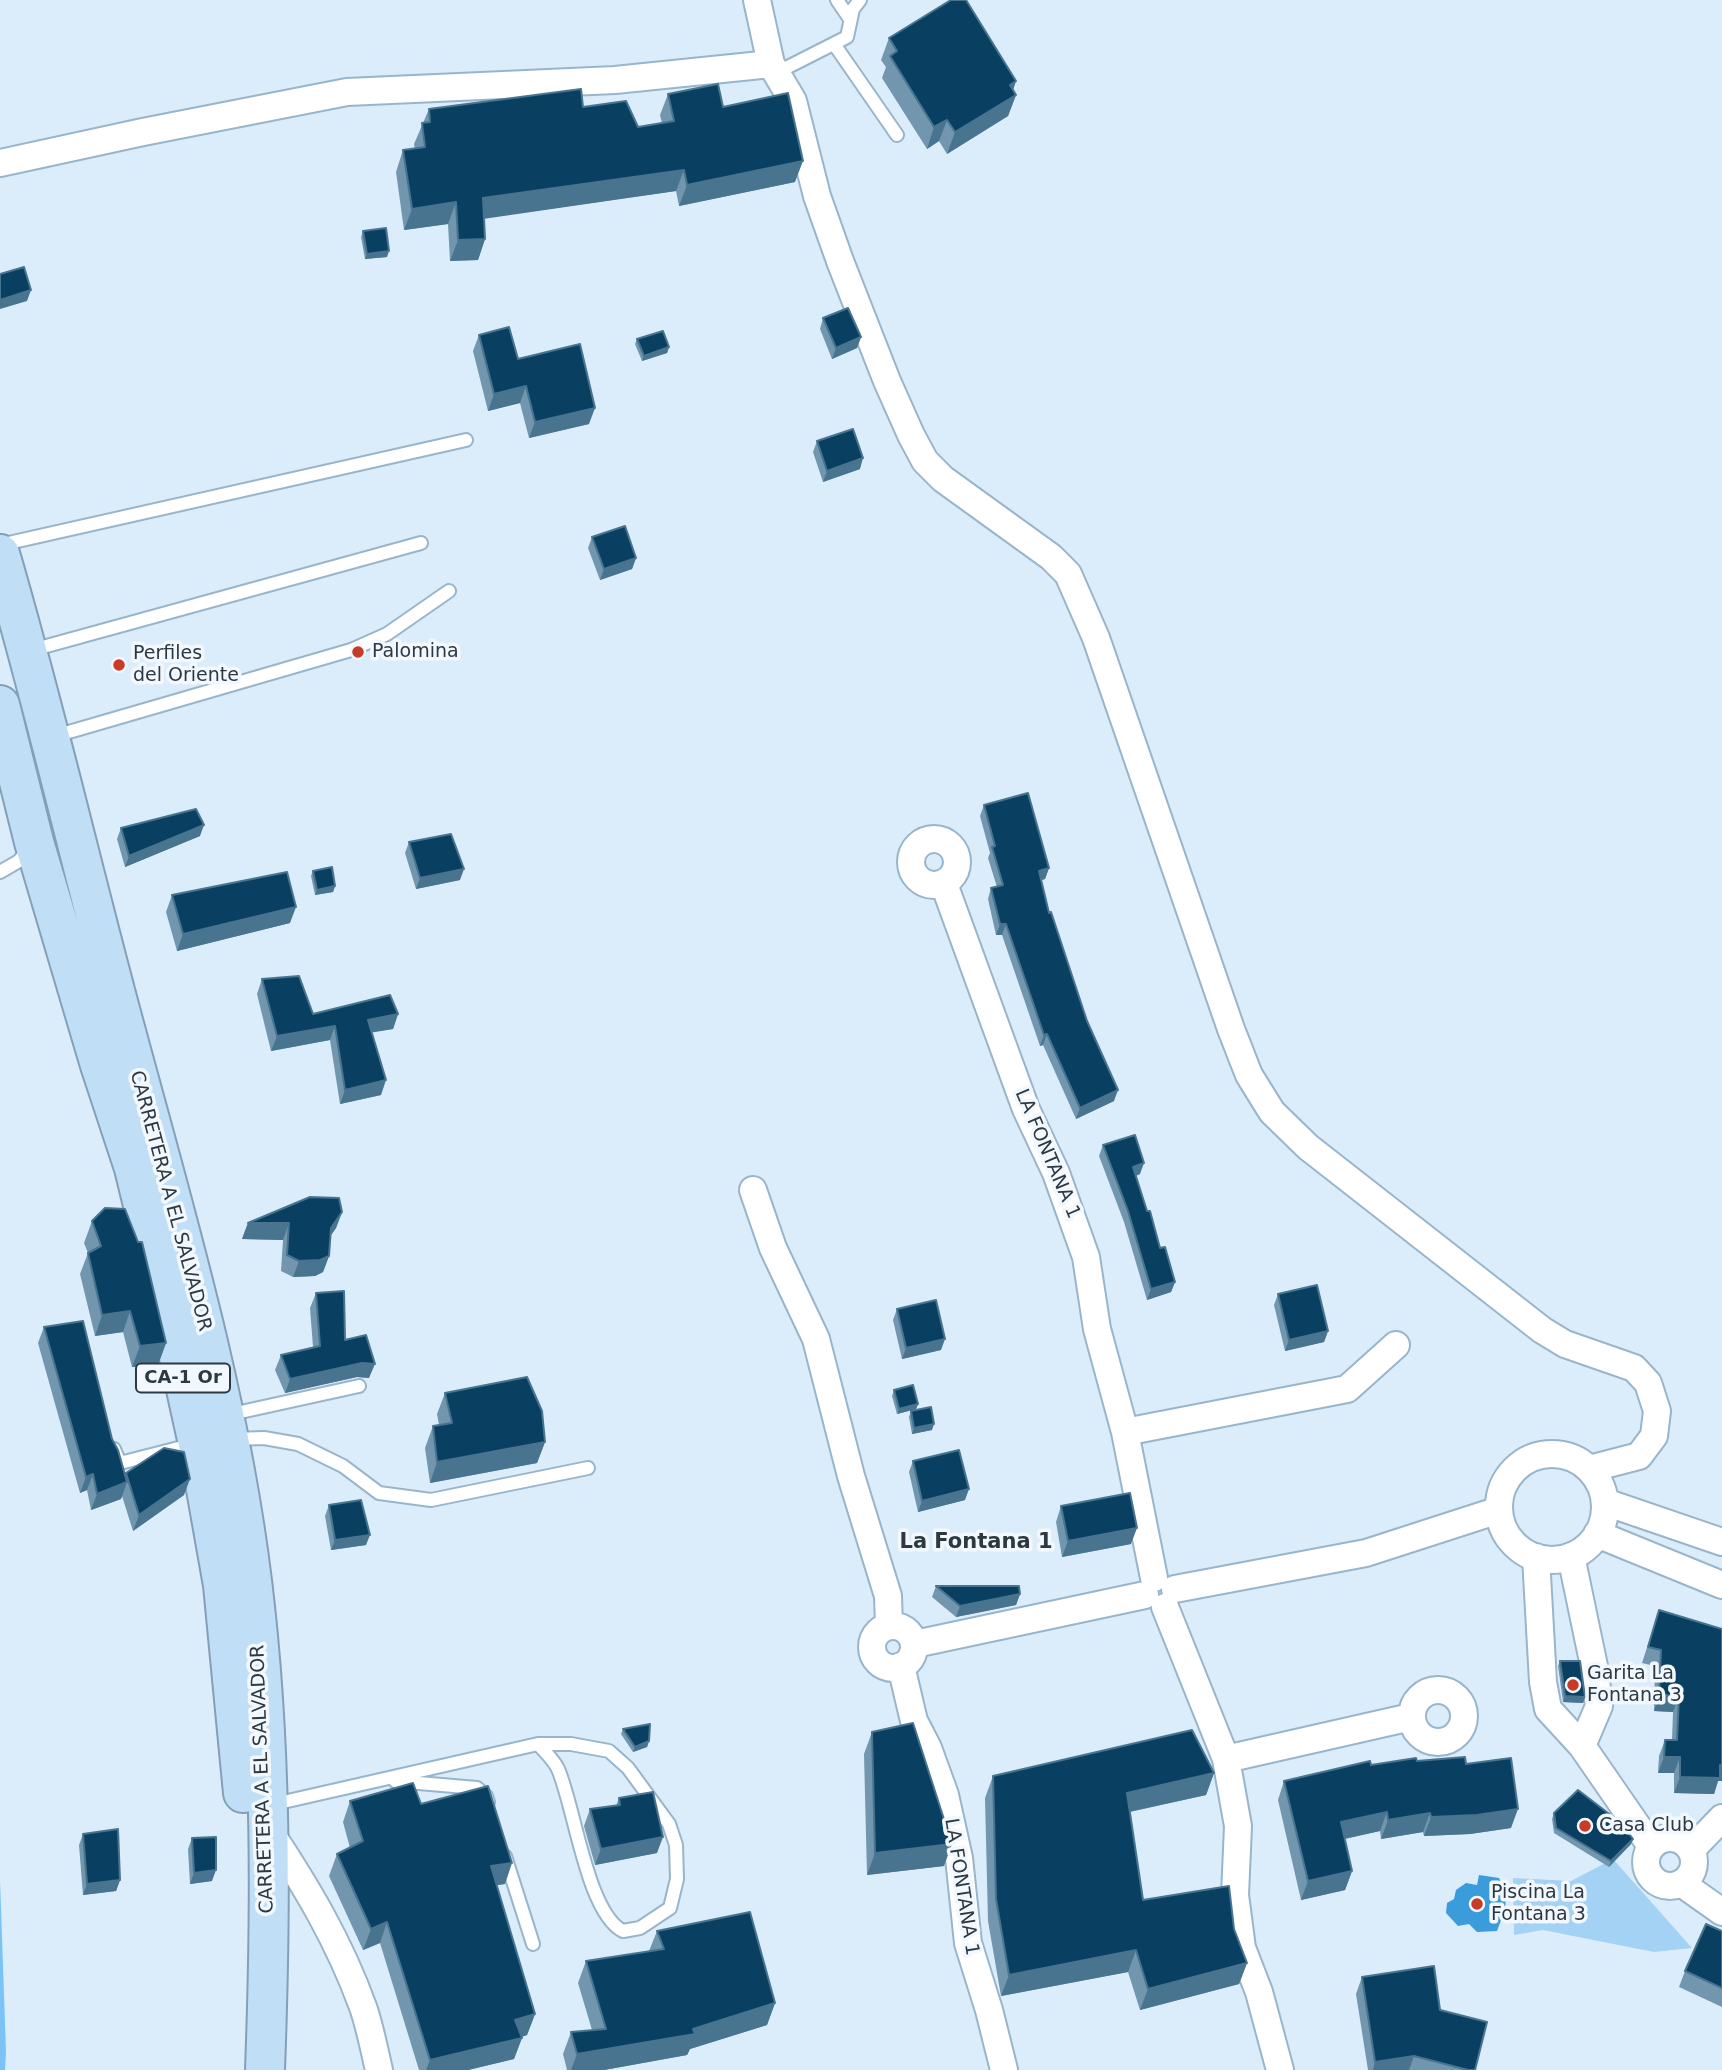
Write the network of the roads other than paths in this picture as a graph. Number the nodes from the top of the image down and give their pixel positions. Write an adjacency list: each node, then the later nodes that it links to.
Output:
1 (757, 0): 6 (street)
2 (837, 0): 4 (lane)
3 (860, 0): 4 (lane)
4 (850, 19): 5 (lane)
5 (834, 44): 6 (lane); 7 (lane)
6 (774, 68): 8 (street); 28 (street)
7 (897, 135)
8 (0, 163)
9 (466, 440): 11 (lane)
10 (421, 543): 14 (lane)
11 (0, 545)
12 (0, 554): 14 (highway, CARRETERA A EL SALVADOR / CA-1 Or)
13 (449, 591): 16 (lane)
14 (14, 663): 16 (highway, CARRETERA A EL SALVADOR / CA-1 Or); 17 (highway)
15 (0, 705): 18 (highway, CARRETERA A EL SALVADOR / CA-1 Or)
16 (51, 737): 17 (highway, CARRETERA A EL SALVADOR / CA-1 Or)
17 (66, 795): 25 (highway, CARRETERA A EL SALVADOR / CA-1 Or)
18 (34, 842): 19 (lane); 25 (highway, CARRETERA A EL SALVADOR / CA-1 Or)
19 (0, 872)
20 (944, 884): 24 (street, LA FONTANA 1)
21 (753, 1190): 37 (street)
22 (1396, 1345): 24 (street)
23 (359, 1386): 25 (lane)
24 (1125, 1432): 36 (street, LA FONTANA 1)
25 (217, 1433): 26 (lane); 27 (lane); 44 (highway, CARRETERA A EL SALVADOR / CA-1 Or); 53 (highway, CARRETERA A EL SALVADOR / CA-1 Or)
26 (111, 1441)
27 (588, 1468)
28 (1589, 1469): 29 (street); 30 (street)
29 (1605, 1502): 31 (street); 32 (street)
30 (1500, 1517): 34 (street); 36 (street)
31 (1597, 1534): 33 (street); 35 (street)
32 (1722, 1542)
33 (1572, 1556): 34 (street); 41 (street)
34 (1536, 1557): 41 (street)
35 (1722, 1585)
36 (1160, 1592): 38 (street); 42 (street, LA FONTANA 1)
37 (889, 1626): 38 (street); 38 (street)
38 (908, 1655): 56 (street, LA FONTANA 1)
39 (1411, 1717): 42 (street)
40 (538, 1744): 40 (lane); 43 (lane)
41 (1582, 1746): 48 (street)
42 (1226, 1759): 57 (street, LA FONTANA 1)
43 (381, 1780): 44 (lane); 46 (lane)
44 (267, 1816): 54 (highway, CARRETERA A EL SALVADOR / CA-1 Or); 55 (street)
45 (1722, 1818): 49 (street)
46 (494, 1820)
47 (502, 1845): 52 (lane)
48 (1651, 1846): 49 (street); 50 (street)
49 (1691, 1850): 50 (street)
50 (1681, 1883): 51 (street)
51 (1722, 1912)
52 (533, 1944)
53 (238, 2070)
54 (265, 2070)
55 (380, 2070)
56 (1004, 2070)
57 (1280, 2070)

